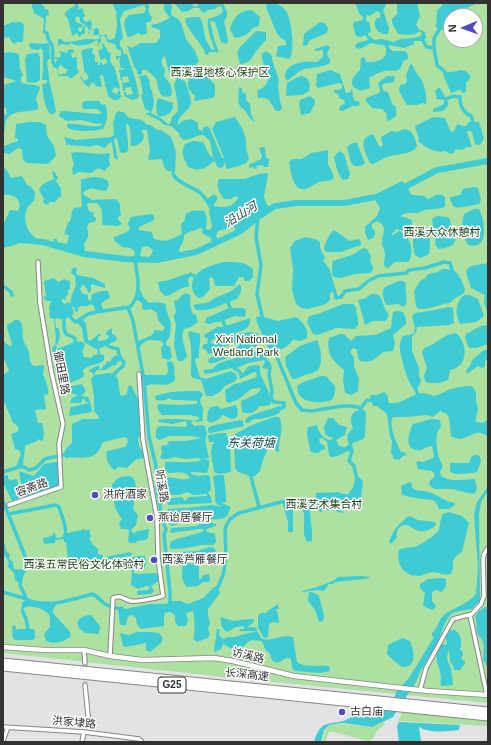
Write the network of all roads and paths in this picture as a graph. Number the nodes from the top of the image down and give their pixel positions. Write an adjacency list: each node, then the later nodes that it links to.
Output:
1 (38, 262): 3 (street, 御田里路)
2 (139, 374): 9 (street, 听溪路)
3 (60, 487): 4 (street, 容斋路)
4 (9, 505)
5 (488, 548): 6 (street)
6 (470, 615): 14 (street); 15 (street)
7 (3, 647): 8 (street, 访溪路)
8 (84, 650): 9 (street, 访溪路); 11 (street)
9 (110, 656): 14 (street, 访溪路)
10 (3, 662): 16 (highway, 长深高速 / G25)
11 (85, 663)
12 (3, 667): 16 (highway, 长深高速 / G25)
13 (84, 685): 20 (street)
14 (420, 690): 15 (street, 访溪路)
15 (487, 695)
16 (340, 699): 17 (highway, 长深高速 / G25)
17 (406, 706): 18 (highway, 长深高速 / G25); 19 (highway, 长深高速 / G25)
18 (488, 711)
19 (488, 716)
20 (89, 725)
21 (3, 726): 22 (street, 洪家埭路)
22 (8, 727): 23 (street, 洪家埭路); 24 (street)
23 (84, 732): 25 (street); 26 (street, 洪家埭路)
24 (3, 741)
25 (82, 742)
26 (142, 742)

